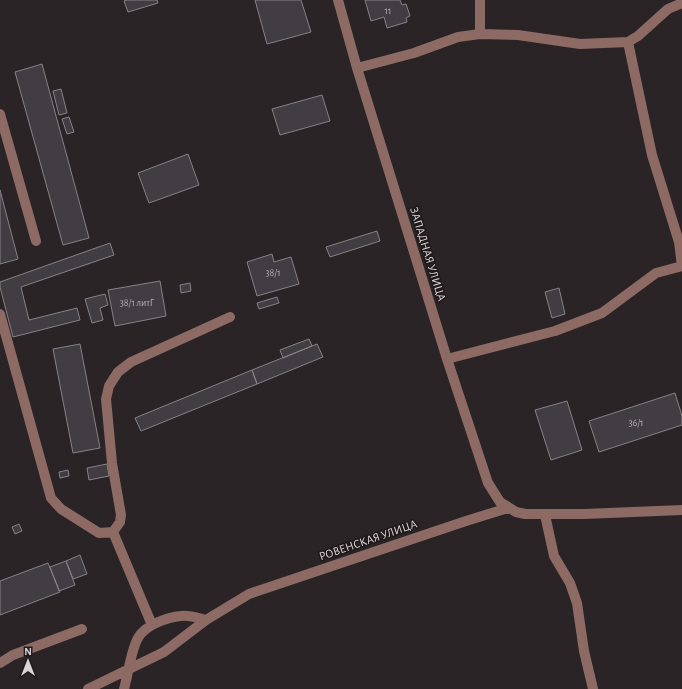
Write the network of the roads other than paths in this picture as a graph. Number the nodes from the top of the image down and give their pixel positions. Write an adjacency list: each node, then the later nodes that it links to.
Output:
1 (338, 0): 6 (street, ЗАПАДНАЯ УЛИЦА)
2 (480, 0): 4 (street)
3 (682, 3): 5 (street)
4 (480, 34): 5 (street); 6 (street)
5 (628, 42): 9 (street)
6 (357, 68): 13 (street, ЗАПАДНАЯ УЛИЦА)
7 (0, 114): 8 (street)
8 (36, 241)
9 (680, 241): 10 (street)
10 (682, 266): 13 (street)
11 (0, 314): 17 (street)
12 (230, 317): 17 (street)
13 (447, 359): 14 (street, ЗАПАДНАЯ УЛИЦА)
14 (508, 508): 16 (street); 18 (street, РОВЕНСКАЯ УЛИЦА)
15 (682, 510): 16 (street)
16 (545, 515): 25 (street)
17 (113, 532): 19 (street)
18 (206, 620): 19 (street); 22 (street, РОВЕНСКАЯ УЛИЦА)
19 (152, 624): 22 (street)
20 (82, 629): 21 (street)
21 (0, 663)
22 (129, 670): 23 (street, РОВЕНСКАЯ УЛИЦА); 24 (street)
23 (88, 689)
24 (124, 689)
25 (593, 689)

